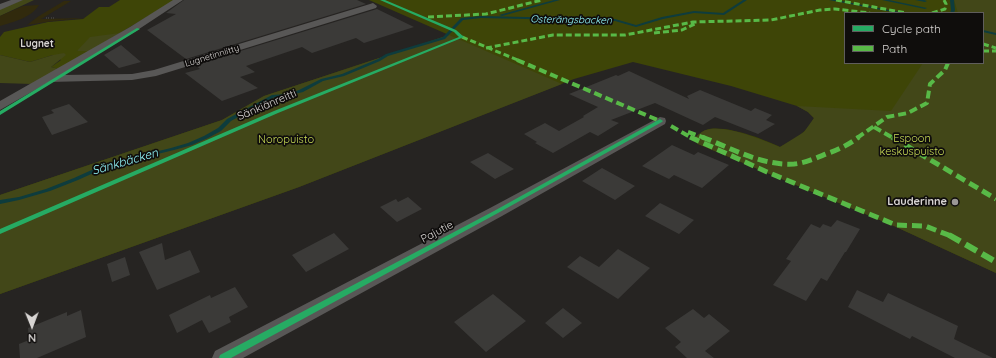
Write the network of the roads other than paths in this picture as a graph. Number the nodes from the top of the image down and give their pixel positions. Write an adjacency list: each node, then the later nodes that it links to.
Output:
1 (19, 0): 4 (street)
2 (178, 0): 5 (street)
3 (373, 6): 5 (street, Lugnetinniitty)
4 (0, 7)
5 (46, 79): 6 (street)
6 (0, 106)
7 (660, 121): 8 (street, Pajutie)
8 (223, 358)

